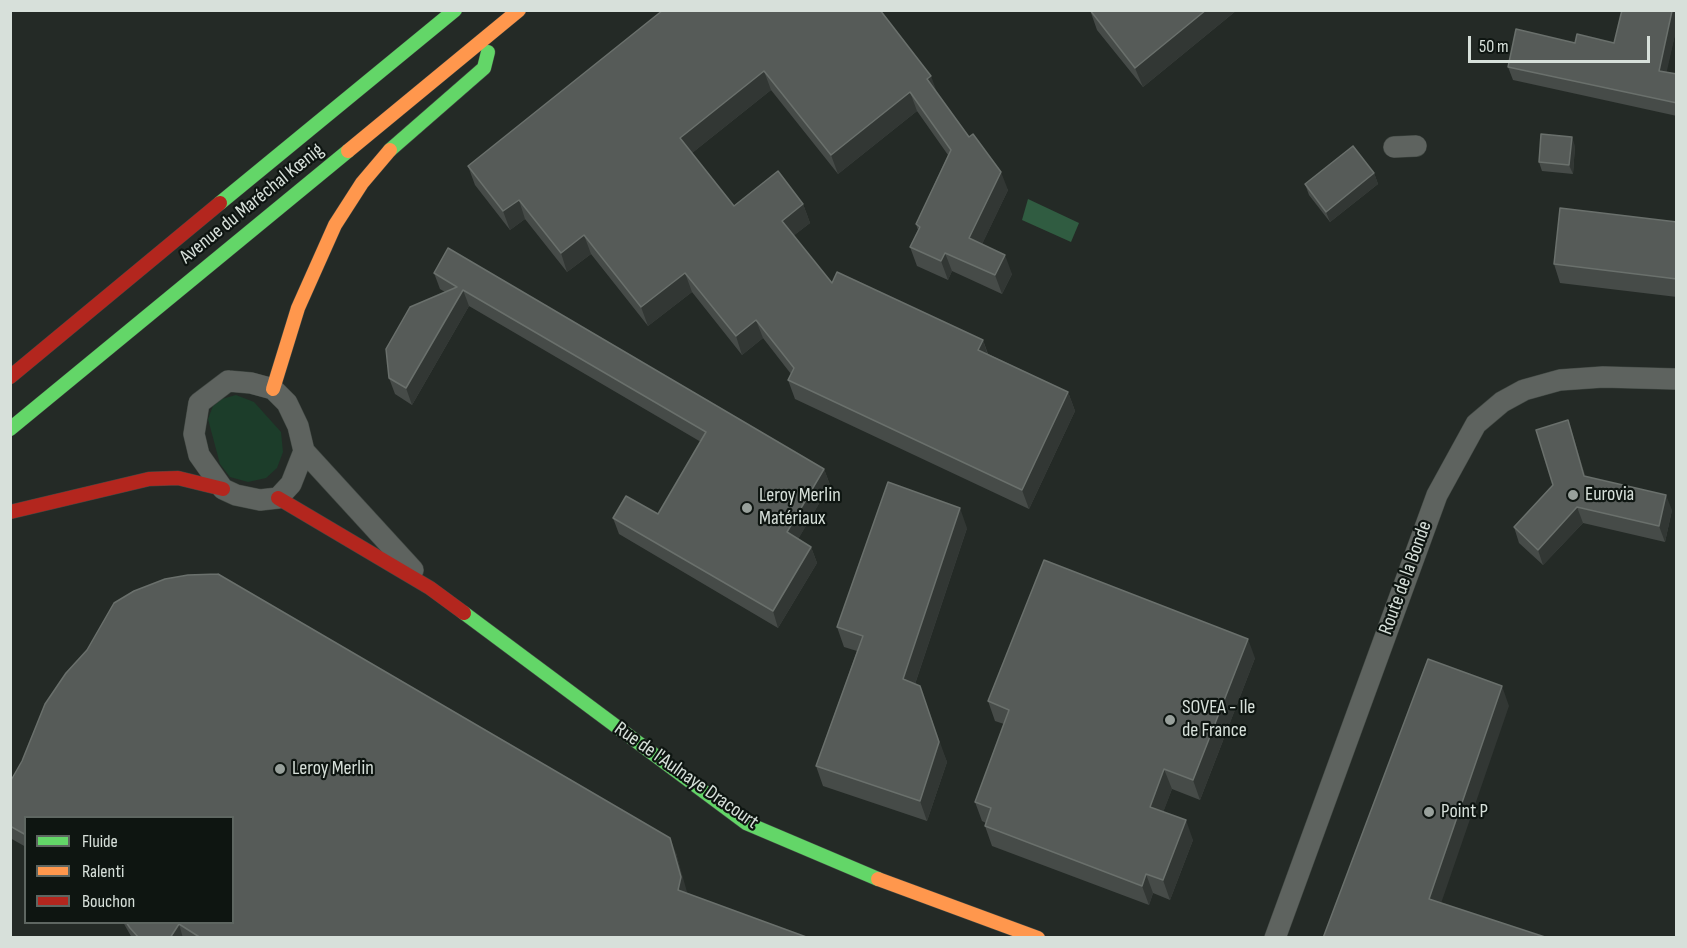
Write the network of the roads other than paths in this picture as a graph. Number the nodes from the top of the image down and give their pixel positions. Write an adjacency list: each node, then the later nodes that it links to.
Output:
1 (455, 10): 6 (main road, Avenue du Maréchal Kœnig)
2 (519, 10): 3 (main road, Avenue du Maréchal Kœnig)
3 (491, 33): 10 (main road); 11 (main road, Avenue du Maréchal Kœnig)
4 (1416, 146): 5 (street)
5 (1394, 147)
6 (48, 346): 7 (main road); 8 (main road, Avenue du Maréchal Kœnig)
7 (25, 348)
8 (10, 377)
9 (1677, 379): 18 (street, Route de la Bonde)
10 (273, 389): 12 (street); 13 (street)
11 (10, 429)
12 (304, 451): 14 (street); 16 (street, Rue de l'Aulnaye Dracourt)
13 (223, 489): 14 (street); 15 (main road)
14 (278, 498): 16 (main road, Rue de l'Aulnaye Dracourt)
15 (10, 512)
16 (430, 588): 17 (main road, Rue de l'Aulnaye Dracourt)
17 (1038, 938)
18 (1275, 938)

